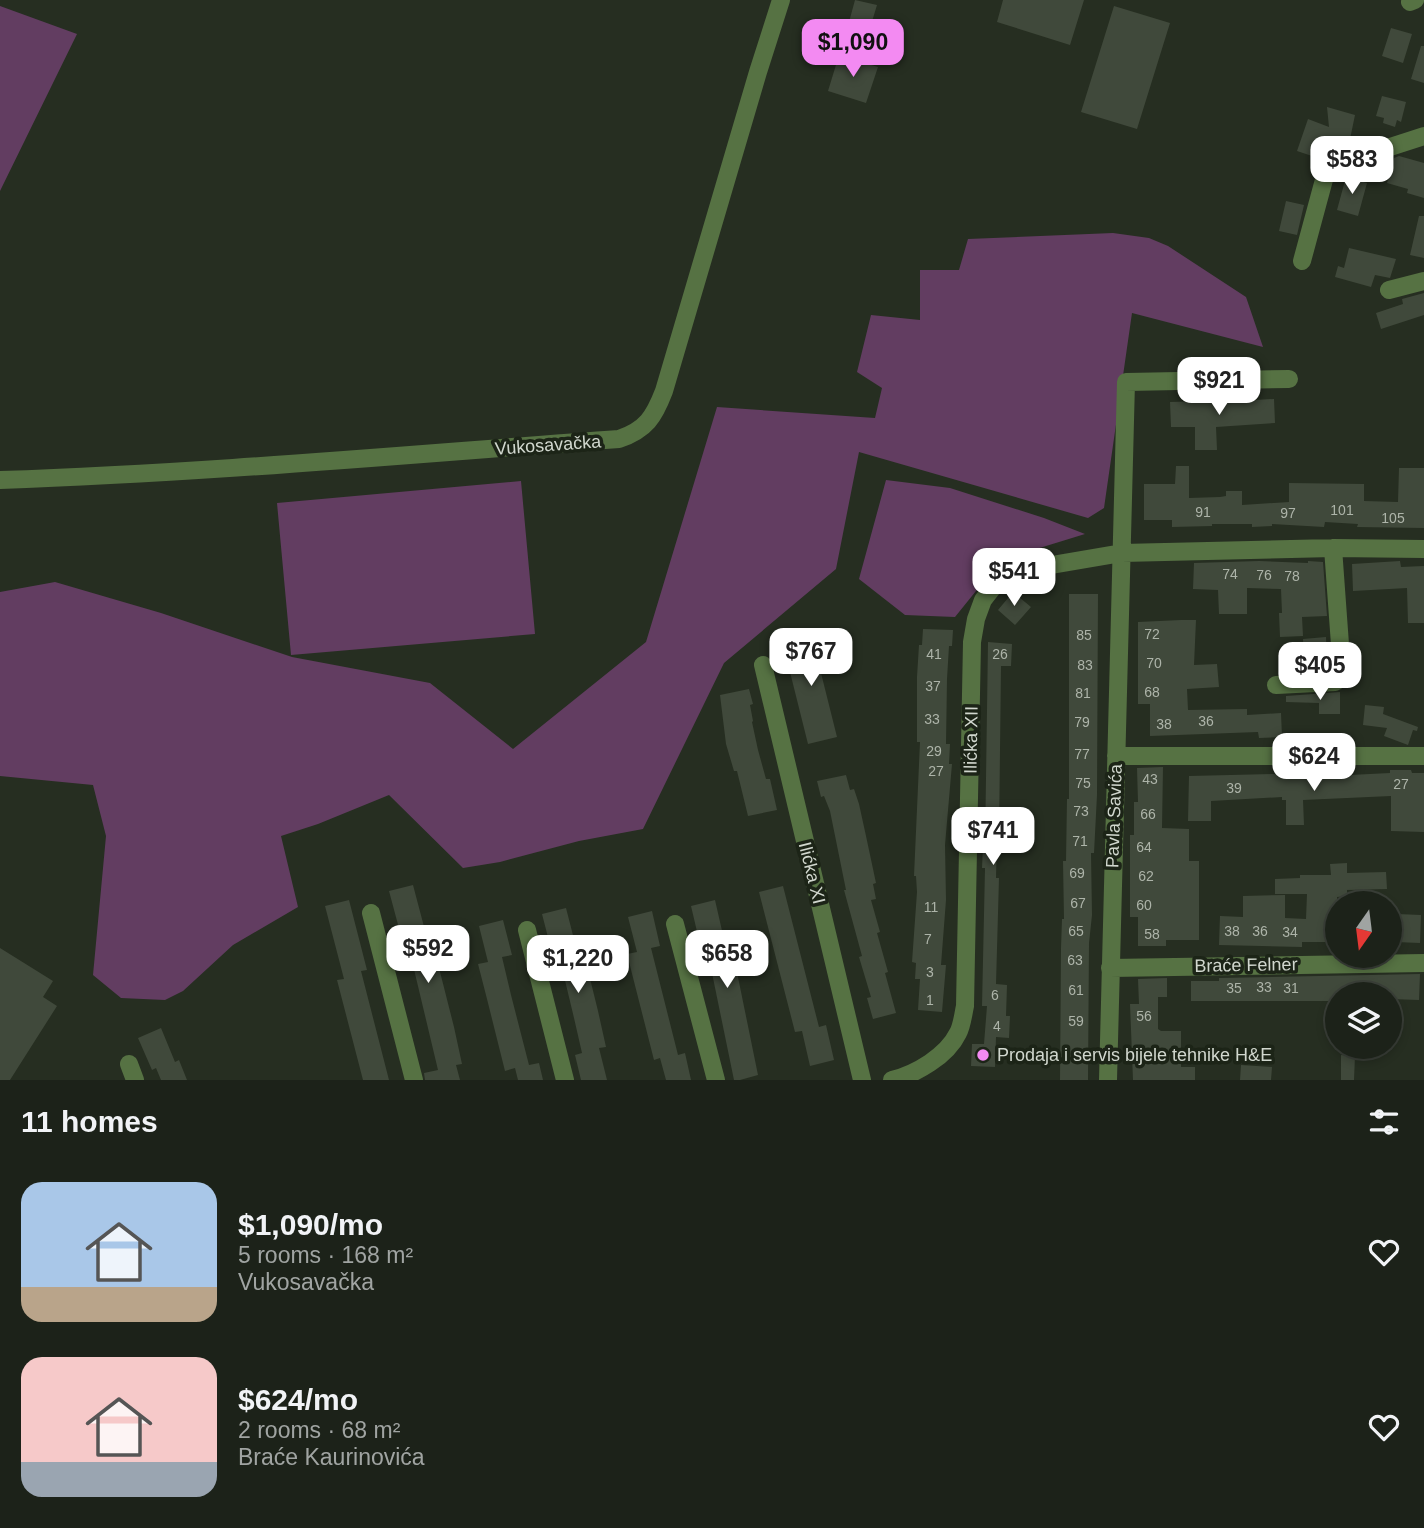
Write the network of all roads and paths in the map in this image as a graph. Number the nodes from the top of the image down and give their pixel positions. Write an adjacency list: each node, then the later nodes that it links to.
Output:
1 (781, 0): 7 (street, Vukosavačka)
2 (1424, 136): 3 (street)
3 (1301, 261)
4 (1424, 281): 5 (street)
5 (1390, 290)
6 (1289, 379): 10 (street, Pavla Savića)
7 (0, 480)
8 (1334, 548): 9 (street); 10 (street); 12 (street)
9 (1424, 549)
10 (1122, 553): 13 (street, Pavla Savića); 24 (street, Ilićka XII)
11 (763, 665): 23 (street, Ilićka XI)
12 (1276, 685)
13 (1116, 756): 14 (street); 19 (street, Pavla Savića)
14 (1424, 756)
15 (371, 913): 20 (street)
16 (676, 924): 22 (street)
17 (527, 930): 21 (street)
18 (1424, 963): 19 (street, Braće Felner)
19 (1110, 968): 25 (street, Pavla Savića)
20 (414, 1080)
21 (565, 1080)
22 (716, 1080)
23 (862, 1080)
24 (892, 1080)
25 (1108, 1080)

